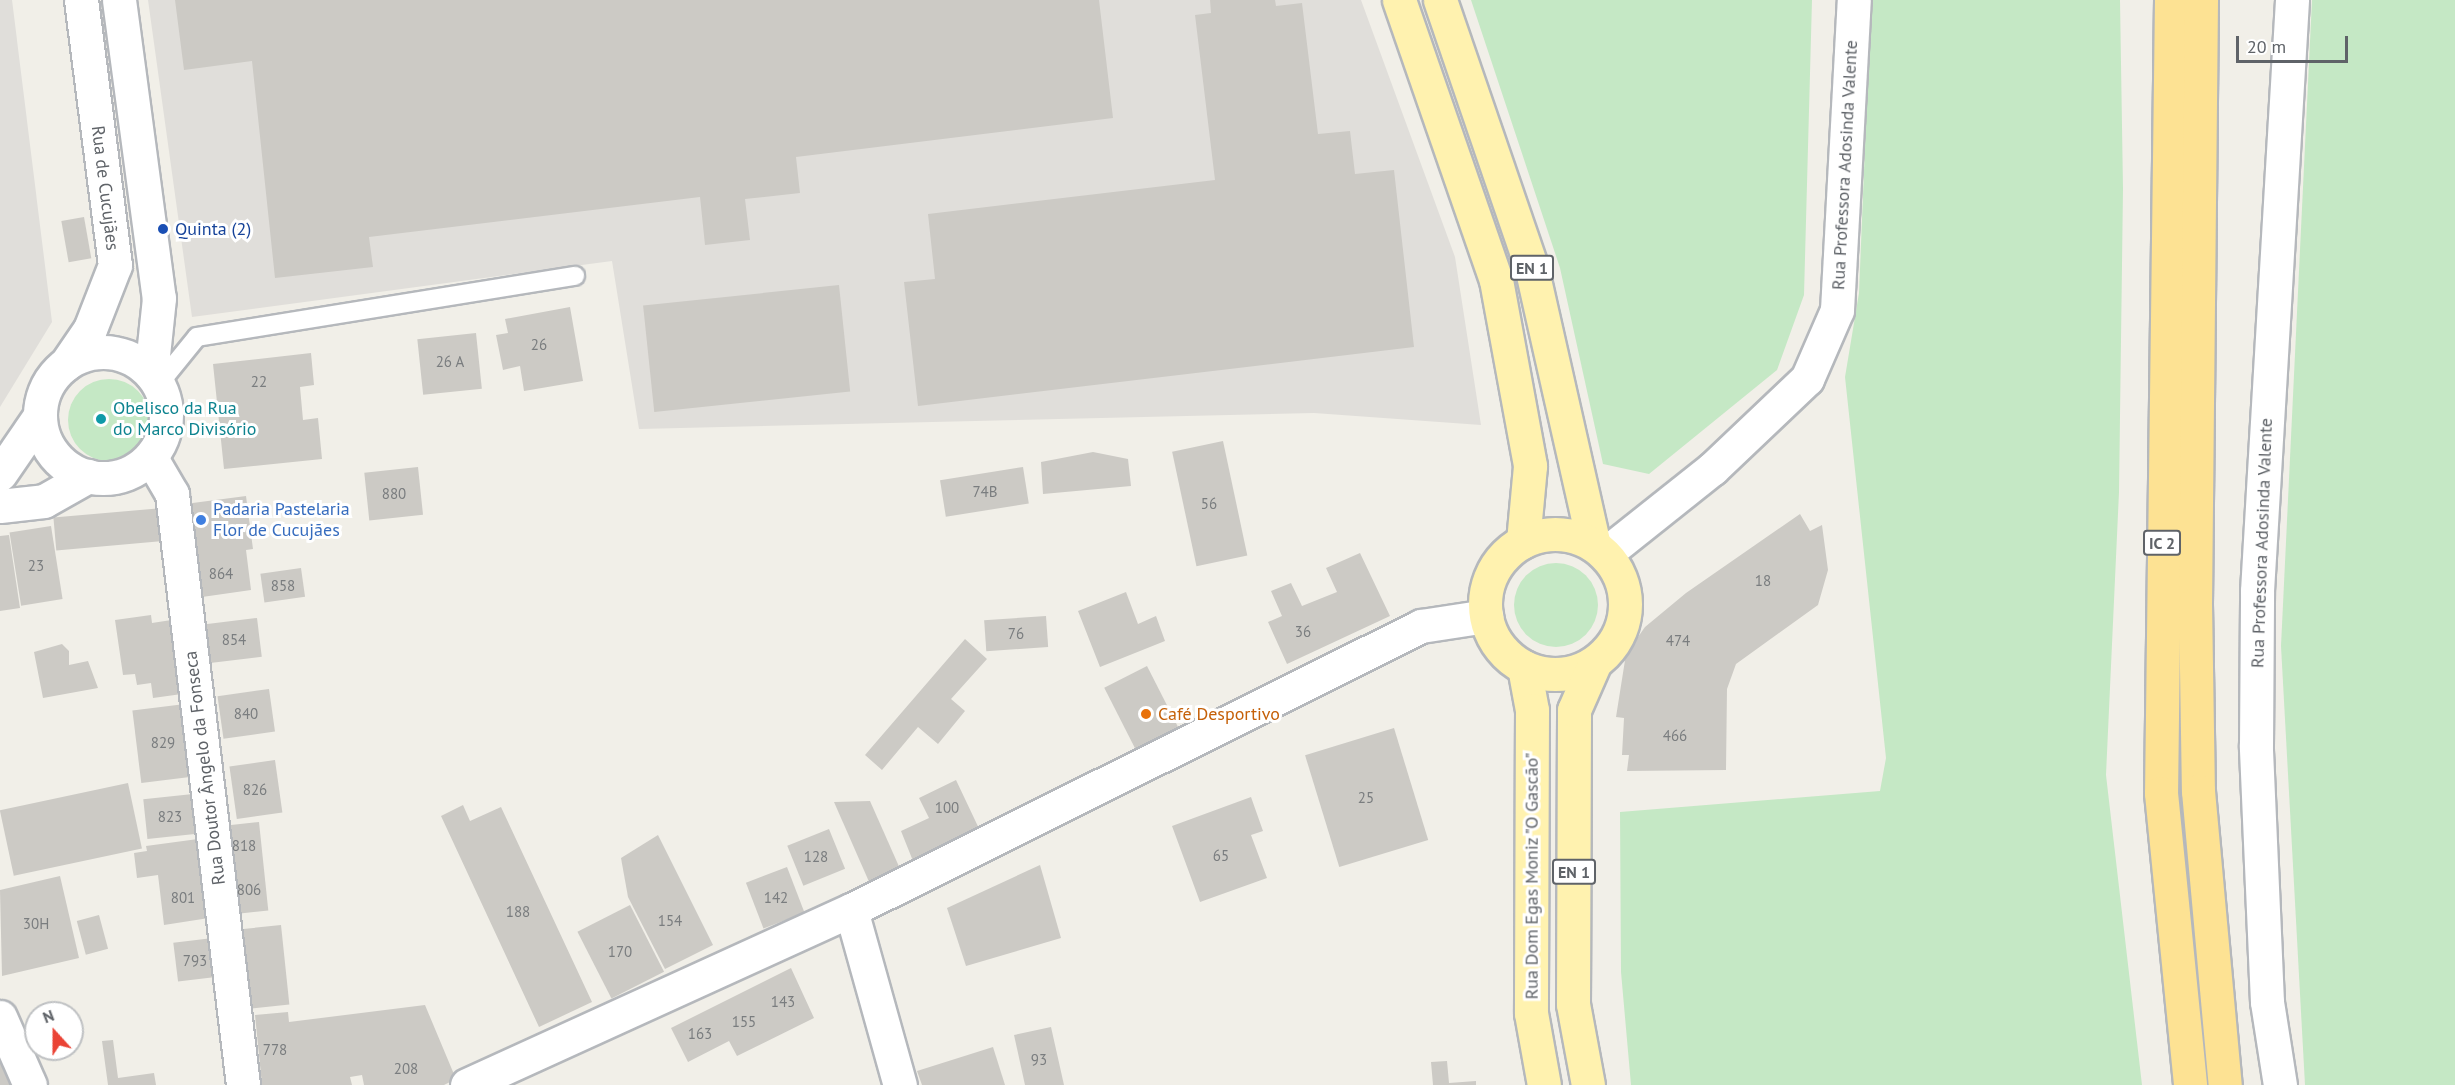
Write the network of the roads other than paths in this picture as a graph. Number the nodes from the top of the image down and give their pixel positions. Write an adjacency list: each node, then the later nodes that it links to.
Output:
1 (81, 0): 10 (street, Rua de Cucujães)
2 (119, 0): 11 (street)
3 (1399, 0): 17 (main road, EN 1)
4 (1440, 0): 18 (main road, EN 1)
5 (1854, 0): 18 (street, Rua Professora Adosinda Valente)
6 (2171, 0): 30 (highway, IC 2)
7 (2201, 0): 31 (highway, IC 2)
8 (2292, 0): 32 (street, Rua Professora Adosinda Valente)
9 (575, 276): 11 (lane)
10 (66, 364): 11 (street); 12 (street)
11 (154, 379): 13 (street)
12 (39, 417): 14 (street); 15 (street)
13 (150, 458): 15 (street); 25 (street, Rua Doutor Ângelo da Fonseca)
14 (0, 474)
15 (88, 476): 16 (street)
16 (0, 506)
17 (1523, 542): 18 (main road); 19 (main road)
18 (1599, 550): 20 (main road, EN 1)
19 (1486, 616): 21 (main road); 22 (street)
20 (1595, 662): 21 (main road); 29 (main road, EN 1)
21 (1524, 667): 28 (main road, Rua Dom Egas Moniz "O Gascão" / EN 1)
22 (851, 910): 26 (street); 27 (street)
23 (0, 1017): 24 (street)
24 (30, 1085)
25 (243, 1085)
26 (467, 1085)
27 (900, 1085)
28 (1544, 1085)
29 (1588, 1085)
30 (2190, 1085)
31 (2225, 1085)
32 (2280, 1085)

